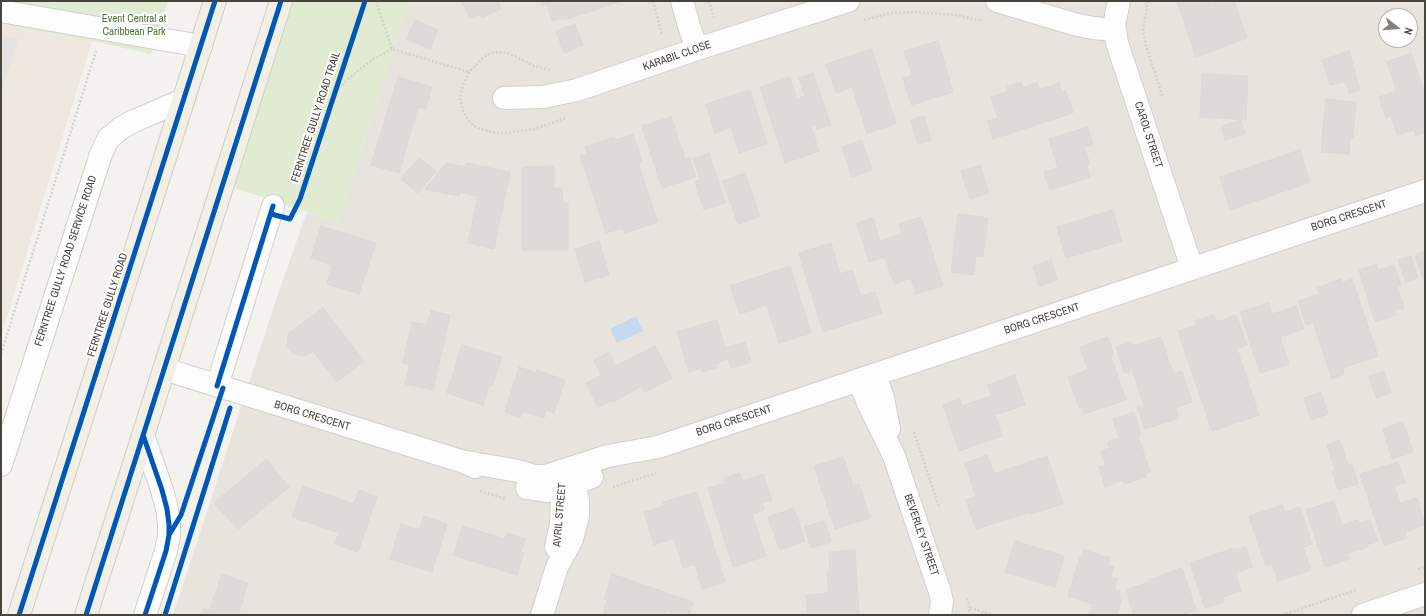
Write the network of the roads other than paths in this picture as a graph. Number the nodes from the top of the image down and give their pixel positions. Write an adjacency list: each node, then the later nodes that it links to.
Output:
1 (215, 1): 9 (main road, FERNTREE GULLY ROAD)
2 (280, 1): 16 (main road)
3 (682, 1): 10 (street)
4 (848, 1): 10 (street, KARABIL CLOSE)
5 (997, 1): 8 (street)
6 (1119, 1): 8 (street, CAROL STREET)
7 (1, 11): 9 (street)
8 (1114, 30): 15 (street, CAROL STREET)
9 (201, 46): 12 (main road, FERNTREE GULLY ROAD)
10 (697, 49): 11 (street, KARABIL CLOSE)
11 (504, 98)
12 (183, 100): 20 (street, FERNTREE GULLY ROAD SERVICE ROAD); 23 (main road, FERNTREE GULLY ROAD)
13 (1425, 191): 15 (street, BORG CRESCENT)
14 (273, 206): 18 (street)
15 (1192, 268): 17 (street, BORG CRESCENT)
16 (164, 369): 18 (street, BORG CRESCENT); 19 (main road)
17 (867, 377): 21 (street, BORG CRESCENT); 27 (street, BEVERLEY STREET)
18 (217, 386): 21 (street, BORG CRESCENT)
19 (143, 435): 24 (main road); 25 (street)
20 (1, 465)
21 (566, 481): 26 (street, AVRIL STREET)
22 (1425, 594): 28 (street)
23 (19, 615)
24 (86, 615)
25 (145, 615)
26 (542, 615)
27 (940, 615)
28 (1363, 615)

